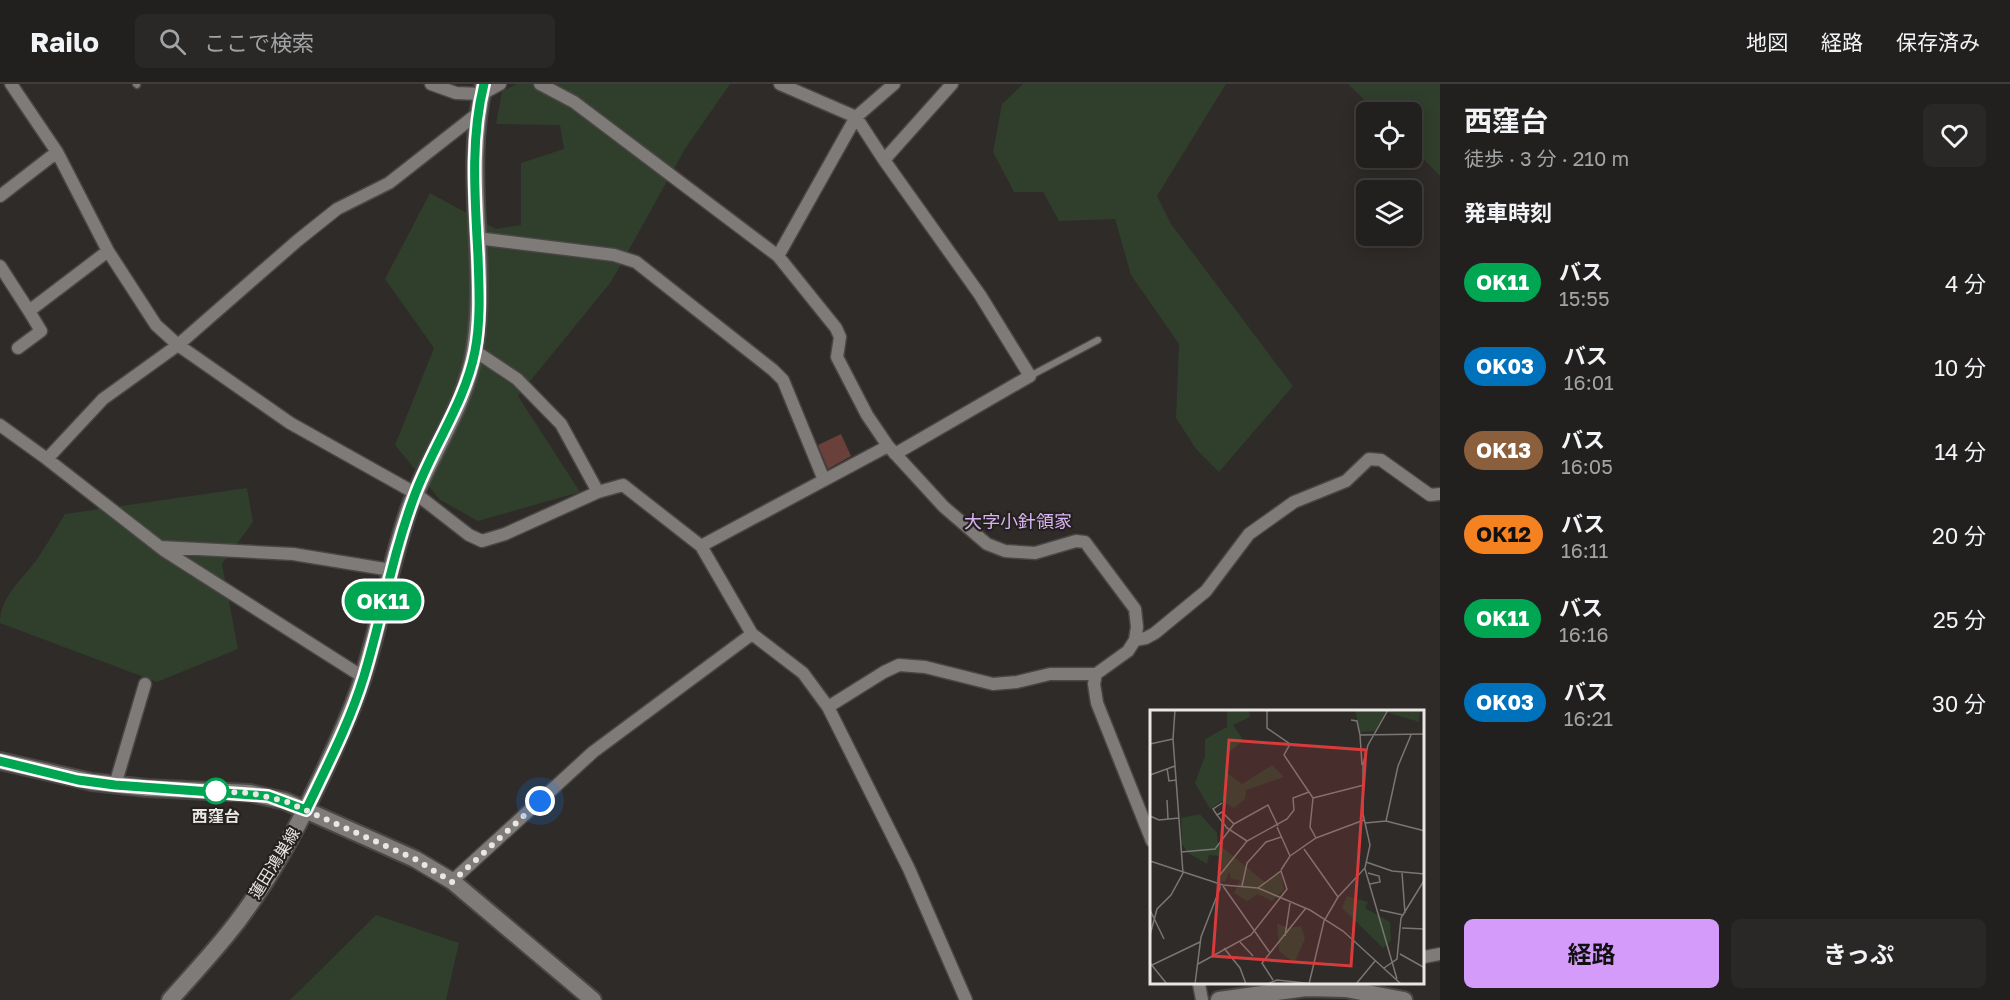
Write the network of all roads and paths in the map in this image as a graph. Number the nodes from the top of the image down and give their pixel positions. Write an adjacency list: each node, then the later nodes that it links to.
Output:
1 (11, 84): 11 (street)
2 (431, 84): 8 (street)
3 (500, 84): 8 (street)
4 (540, 84): 16 (street)
5 (780, 84): 10 (street)
6 (894, 84): 10 (street)
7 (952, 84): 12 (street)
8 (483, 89): 9 (main road, 蓮田鴻巣線)
9 (477, 114): 14 (main road, 蓮田鴻巣線); 20 (street)
10 (856, 117): 12 (street); 16 (street)
11 (57, 152): 13 (street); 15 (street)
12 (884, 160): 23 (street)
13 (0, 196)
14 (477, 238): 22 (main road, 蓮田鴻巣線); 27 (street)
15 (108, 251): 18 (street); 20 (street)
16 (778, 256): 25 (street)
17 (0, 266): 18 (street)
18 (29, 311): 21 (street)
19 (1098, 340): 23 (lane)
20 (178, 345): 26 (street); 29 (street)
21 (18, 348)
22 (475, 351): 28 (street); 29 (main road, 蓮田鴻巣線)
23 (1030, 376): 25 (street)
24 (0, 425): 26 (street)
25 (892, 450): 27 (street); 35 (street)
26 (47, 459): 32 (street)
27 (824, 480): 31 (street)
28 (598, 492): 29 (street); 31 (street)
29 (415, 493): 33 (main road, 蓮田鴻巣線)
30 (1440, 494): 35 (street)
31 (701, 546): 34 (street)
32 (160, 547): 33 (street); 37 (street)
33 (391, 570): 37 (main road, 蓮田鴻巣線)
34 (752, 634): 39 (street); 44 (street)
35 (1135, 640): 36 (street)
36 (1096, 674): 39 (street); 43 (street)
37 (363, 677): 42 (main road, 蓮田鴻巣線)
38 (145, 684): 41 (street)
39 (828, 707): 51 (street)
40 (0, 761): 41 (main road)
41 (115, 785): 42 (main road)
42 (306, 810): 44 (main road); 49 (main road, 蓮田鴻巣線)
43 (1150, 836)
44 (452, 882): 50 (main road)
45 (1440, 954): 46 (street)
46 (1425, 957)
47 (1199, 985): 52 (street)
48 (1336, 986): 53 (main road); 54 (main road)
49 (170, 1000)
50 (593, 1000)
51 (966, 1000)
52 (1202, 1000)
53 (1219, 1000)
54 (1404, 1000)

